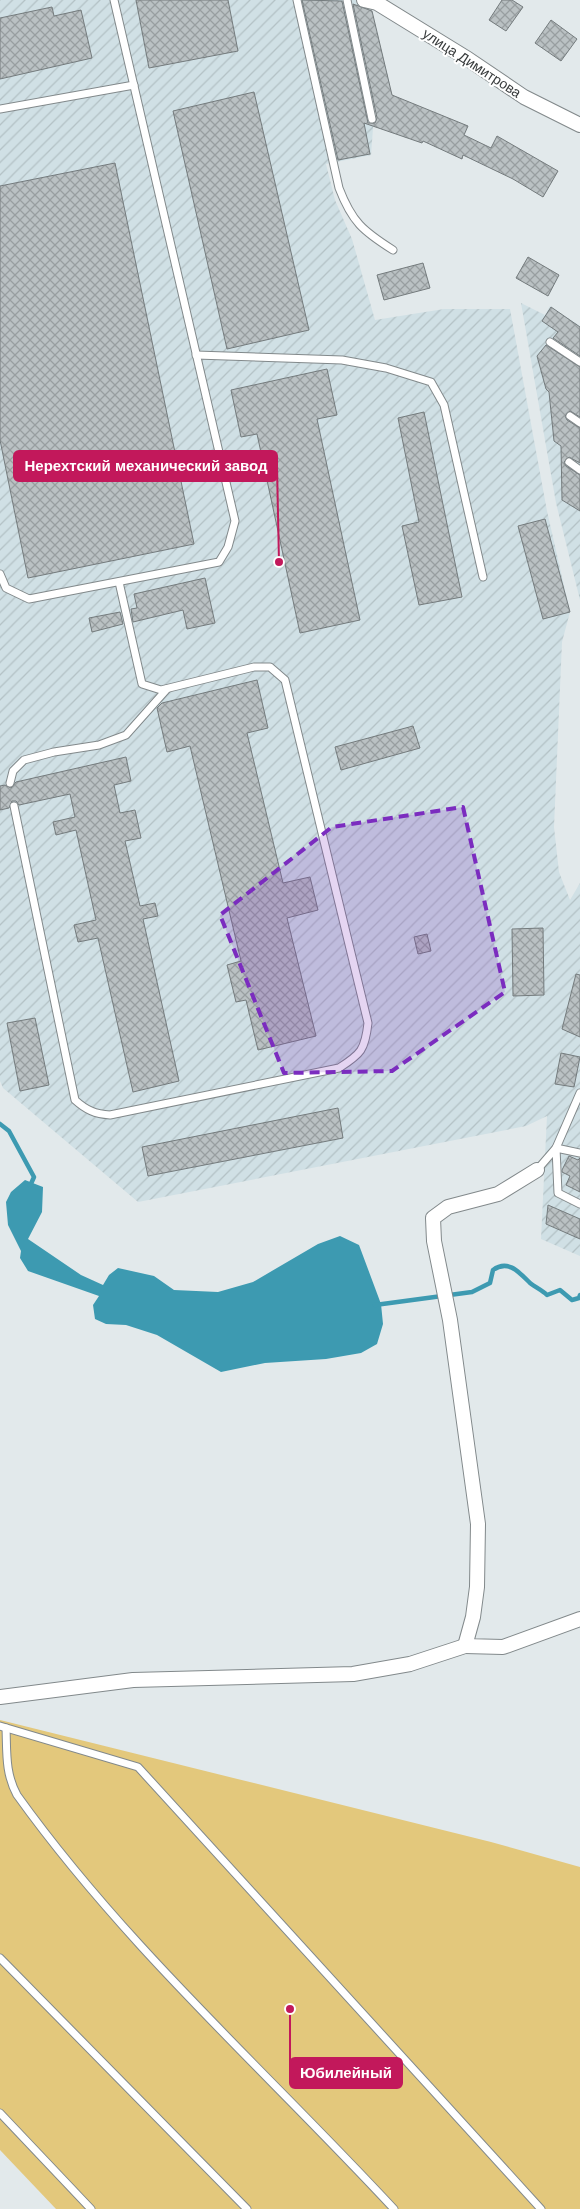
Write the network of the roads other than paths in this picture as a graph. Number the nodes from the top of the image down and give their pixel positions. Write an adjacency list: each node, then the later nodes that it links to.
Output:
1 (114, 0): 5 (lane)
2 (297, 0): 9 (lane)
3 (347, 0): 7 (lane)
4 (364, 0): 8 (street, улица Димитрова)
5 (134, 85): 6 (lane); 11 (lane)
6 (0, 109)
7 (372, 119)
8 (580, 125)
9 (393, 250)
10 (550, 342): 12 (lane)
11 (196, 355): 18 (lane); 19 (lane)
12 (580, 362)
13 (570, 416): 14 (lane)
14 (580, 423)
15 (569, 462): 16 (lane)
16 (580, 470)
17 (0, 574): 19 (lane)
18 (483, 577)
19 (119, 582): 20 (lane)
20 (167, 688): 21 (lane); 22 (lane)
21 (10, 784)
22 (14, 806)
23 (580, 1093): 24 (lane)
24 (556, 1148): 25 (lane); 26 (lane); 27 (lane)
25 (580, 1154)
26 (537, 1170): 29 (street)
27 (580, 1204)
28 (580, 1618): 29 (street)
29 (465, 1646): 30 (street)
30 (0, 1697)
31 (3, 1727): 36 (lane); 37 (lane)
32 (0, 1958): 35 (lane)
33 (0, 2113): 34 (lane)
34 (91, 2209)
35 (247, 2209)
36 (394, 2209)
37 (542, 2209)

